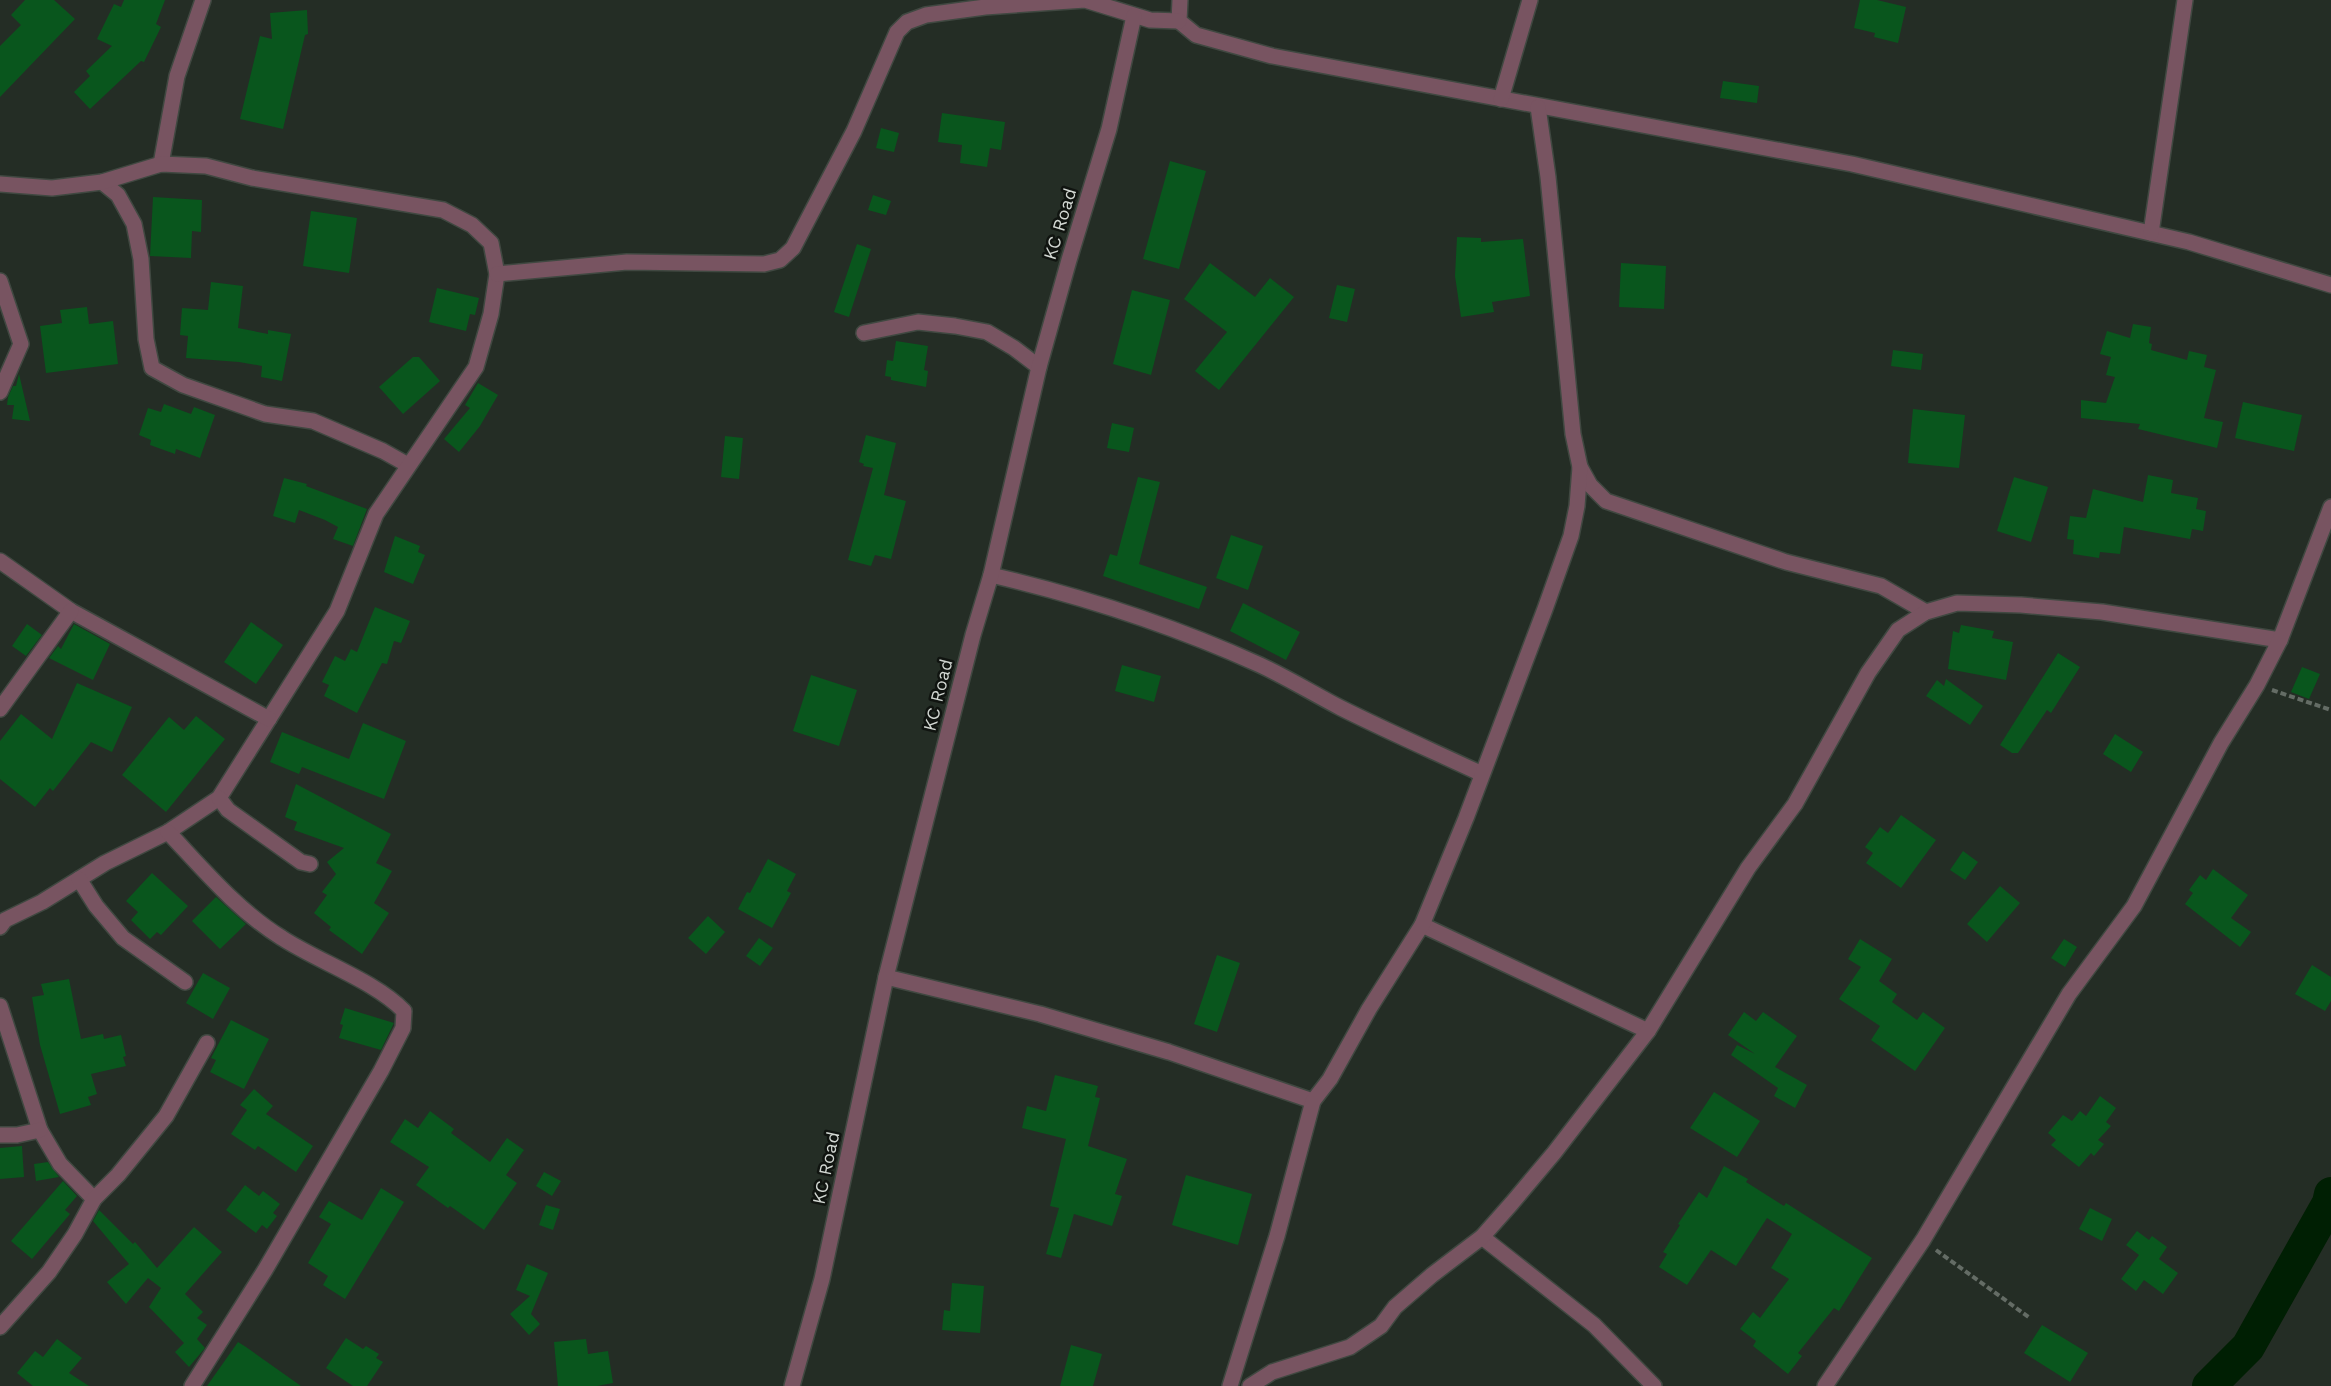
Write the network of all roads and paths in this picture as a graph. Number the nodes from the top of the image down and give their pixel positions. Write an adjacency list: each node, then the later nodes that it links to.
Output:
1 (203, 0): 10 (street)
2 (1085, 0): 6 (street); 14 (street)
3 (1180, 0): 7 (street)
4 (1530, 0): 8 (street)
5 (2185, 0): 13 (street)
6 (1134, 16): 7 (street); 18 (street, KC Road)
7 (1179, 21): 8 (street)
8 (1501, 99): 9 (street)
9 (1538, 107): 13 (street); 21 (street)
10 (161, 164): 11 (street); 14 (street)
11 (102, 182): 12 (street); 20 (street)
12 (0, 184)
13 (2151, 233): 16 (street)
14 (497, 274): 20 (street)
15 (0, 281): 19 (street)
16 (2331, 285)
17 (864, 333): 18 (street)
18 (1039, 367): 24 (street, KC Road)
19 (0, 392)
20 (408, 465): 31 (street)
21 (1580, 467): 26 (street); 32 (street)
22 (2331, 507): 27 (street)
23 (0, 561): 25 (street)
24 (991, 575): 32 (street); 39 (street, KC Road)
25 (71, 611): 29 (street); 31 (street)
26 (1926, 612): 27 (street); 42 (street)
27 (2280, 640): 28 (street)
28 (2257, 686): 30 (path); 49 (street)
29 (0, 710)
30 (2331, 710)
31 (269, 719): 33 (street)
32 (1482, 774): 38 (street)
33 (219, 798): 34 (street); 35 (street)
34 (168, 832): 36 (street); 52 (street)
35 (310, 864)
36 (79, 879): 37 (street); 40 (street)
37 (2, 922)
38 (1422, 925): 42 (street); 44 (street)
39 (886, 977): 44 (street); 53 (street, KC Road)
40 (185, 982)
41 (0, 1006): 45 (street)
42 (1648, 1031): 48 (street)
43 (207, 1043): 47 (street)
44 (1313, 1101): 54 (street)
45 (40, 1130): 46 (street); 47 (street)
46 (0, 1135)
47 (93, 1199): 51 (street)
48 (1482, 1237): 55 (street); 56 (street)
49 (1923, 1240): 50 (path); 57 (street)
50 (2030, 1318)
51 (0, 1327)
52 (192, 1386)
53 (792, 1386)
54 (1230, 1386)
55 (1250, 1386)
56 (1654, 1386)
57 (1825, 1386)

